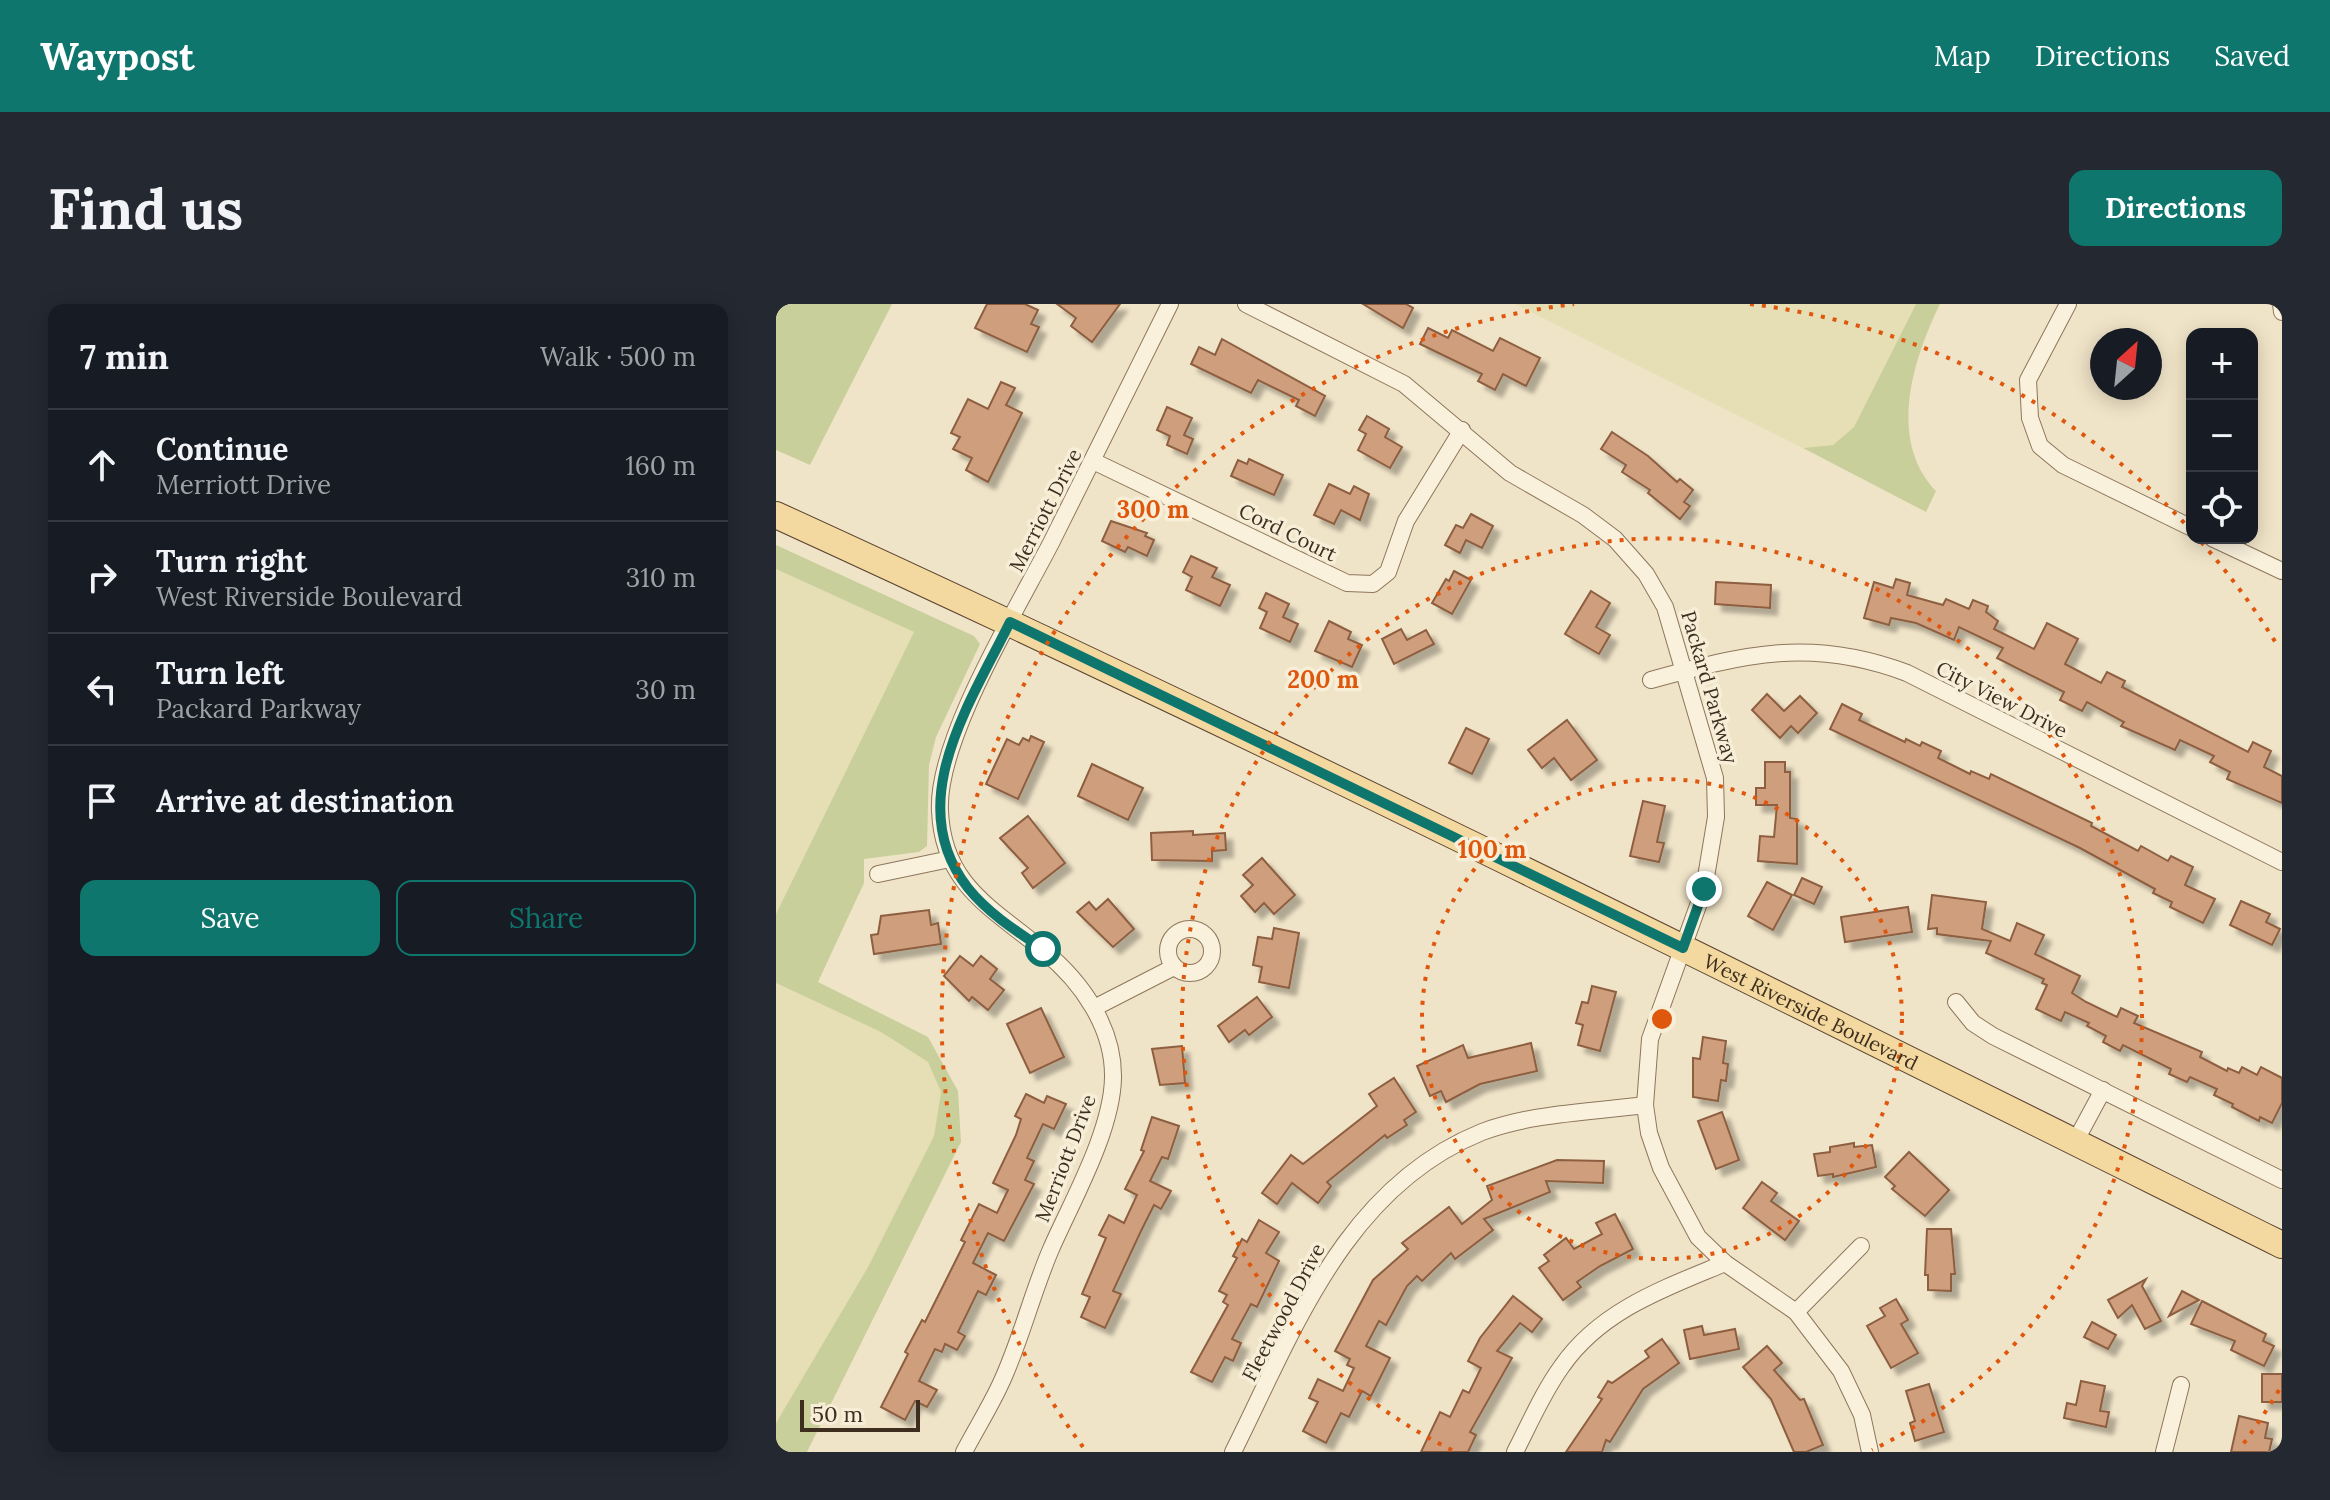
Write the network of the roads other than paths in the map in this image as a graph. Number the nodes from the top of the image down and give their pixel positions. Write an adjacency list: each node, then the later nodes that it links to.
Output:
1 (1170, 304): 7 (street, Merriott Drive)
2 (1246, 304): 6 (street, Packard Parkway)
3 (2068, 304): 9 (street)
4 (2281, 304): 5 (street)
5 (2282, 312)
6 (1462, 430): 7 (street, Cord Court); 13 (street, Packard Parkway)
7 (1093, 461): 12 (street, Merriott Drive)
8 (776, 515): 12 (main road, West Riverside Boulevard)
9 (2186, 525)
10 (2225, 544): 11 (street)
11 (2282, 571)
12 (1010, 622): 15 (street, Merriott Drive); 18 (main road, West Riverside Boulevard)
13 (1686, 670): 14 (street, City View Drive); 16 (street, City View Drive); 18 (street, Packard Parkway)
14 (1651, 680)
15 (950, 859): 17 (street); 21 (street, Merriott Drive)
16 (2282, 862)
17 (878, 874)
18 (1683, 948): 23 (street, Packard Parkway); 24 (main road, West Riverside Boulevard)
19 (1174, 967): 21 (street)
20 (1956, 1002): 22 (street)
21 (1094, 1008): 31 (street, Merriott Drive)
22 (2103, 1090): 24 (street); 25 (street)
23 (1645, 1105): 28 (street, Packard Parkway); 32 (street, Fleetwood Drive)
24 (2075, 1142): 26 (main road, West Riverside Boulevard)
25 (2282, 1180)
26 (2282, 1245)
27 (1861, 1246): 29 (street)
28 (1725, 1263): 29 (street, Packard Parkway); 33 (street)
29 (1796, 1312): 34 (street, Packard Parkway)
30 (2181, 1385): 35 (street)
31 (964, 1452)
32 (1233, 1452)
33 (1515, 1452)
34 (1870, 1452)
35 (2164, 1452)

